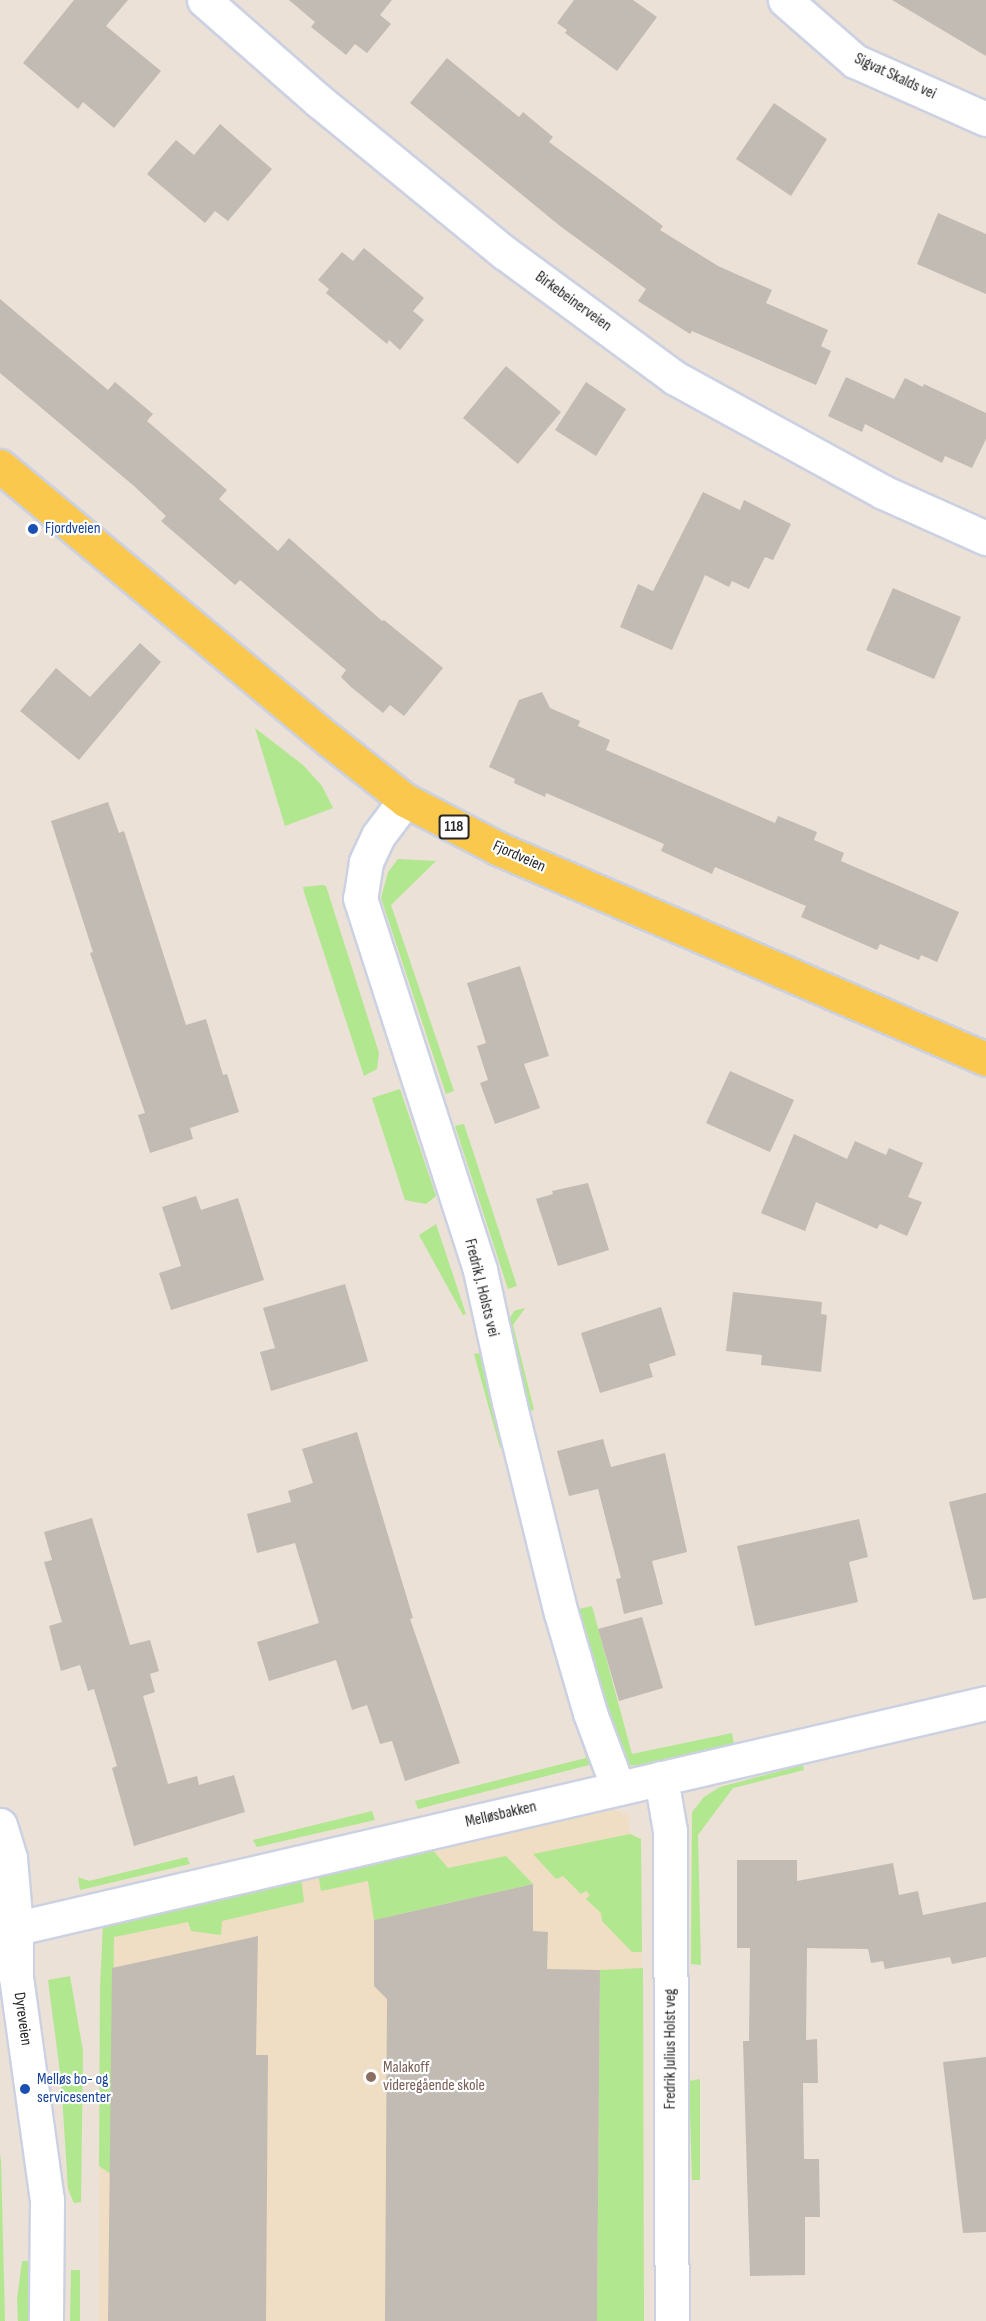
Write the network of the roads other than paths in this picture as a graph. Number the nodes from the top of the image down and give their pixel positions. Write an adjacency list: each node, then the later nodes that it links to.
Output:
1 (204, 0): 5 (street, Birkebeinerveien)
2 (785, 0): 3 (street, Sigvat Skalds vei)
3 (986, 119)
4 (0, 466): 6 (main road, Fjordveien / 118)
5 (986, 538)
6 (405, 800): 7 (main road, Fjordveien / 118); 10 (street, Fredrik J. Holsts vei)
7 (986, 1059)
8 (986, 1703): 9 (street, Melløsbakken)
9 (661, 1778): 10 (street, Melløsbakken); 14 (street, Fredrik Julius Holst veg)
10 (618, 1788): 12 (street, Melløsbakken)
11 (0, 1825): 12 (street, Dyreveien)
12 (8, 1930): 13 (street, Dyreveien)
13 (46, 2321)
14 (672, 2321)

